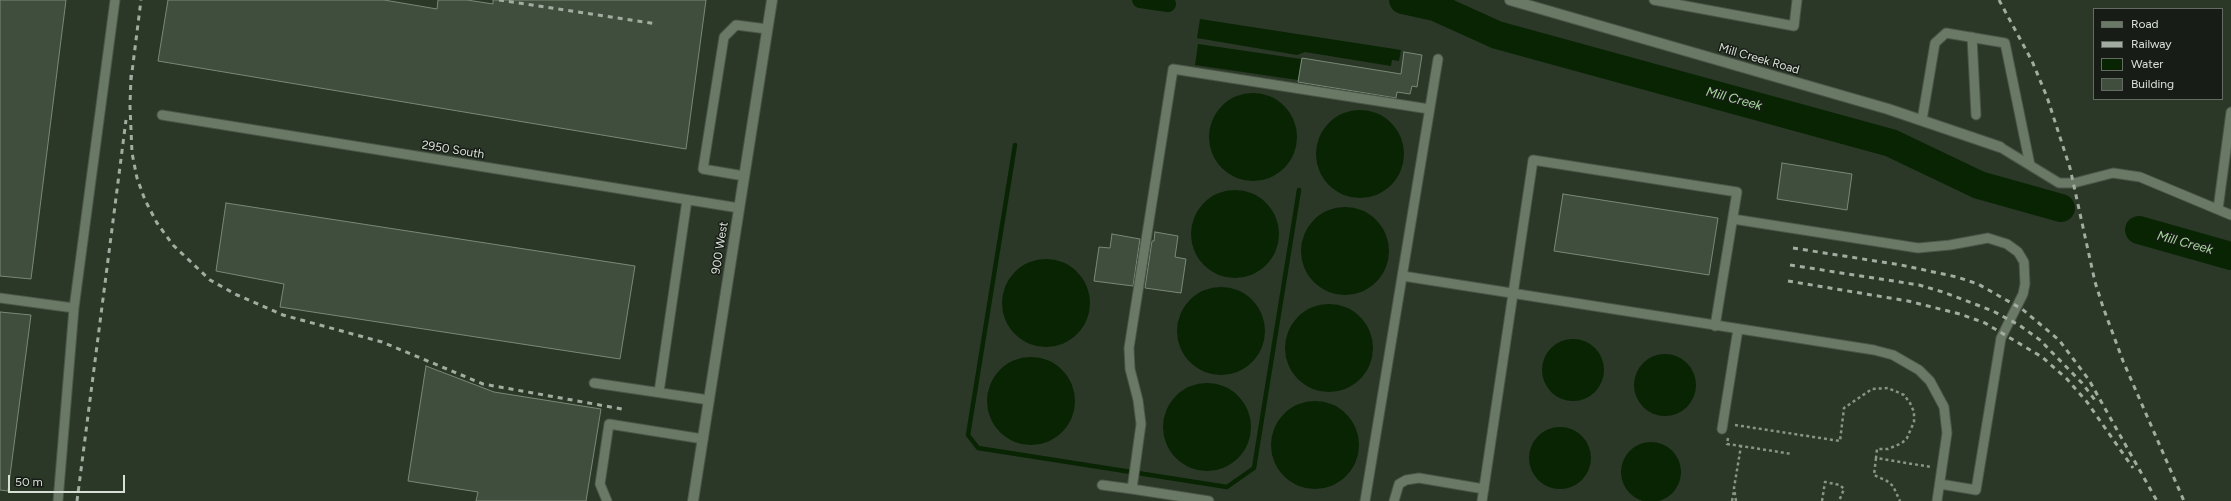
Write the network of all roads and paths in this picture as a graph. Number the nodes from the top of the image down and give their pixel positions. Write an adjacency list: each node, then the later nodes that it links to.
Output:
1 (115, 0): 25 (lane)
2 (772, 0): 6 (main road, 900 West)
3 (1510, 0): 13 (main road, Mill Creek Road)
4 (1654, 0): 5 (lane)
5 (1797, 0)
6 (767, 29): 16 (main road, 900 West); 16 (lane)
7 (1972, 37): 12 (lane); 13 (lane); 15 (lane)
8 (1438, 59): 9 (lane)
9 (1429, 110): 22 (lane); 39 (lane)
10 (2231, 112): 19 (lane)
11 (162, 115): 17 (lane, 2950 South)
12 (1976, 115)
13 (1922, 120): 14 (main road, Mill Creek Road)
14 (2000, 147): 15 (lane)
15 (2030, 165): 19 (lane)
16 (744, 176): 18 (main road, 900 West)
17 (687, 200): 18 (lane, 2950 South); 29 (lane)
18 (739, 208): 30 (main road, 900 West)
19 (2218, 209): 20 (lane)
20 (2231, 215)
21 (1733, 219): 23 (lane); 26 (lane); 36 (lane)
22 (1403, 276): 23 (lane); 45 (lane)
23 (1513, 295): 26 (lane); 40 (lane)
24 (0, 298): 25 (lane)
25 (74, 308): 41 (lane)
26 (1715, 326): 27 (lane)
27 (1738, 329): 31 (lane); 35 (lane)
28 (594, 382): 29 (lane)
29 (659, 392): 30 (lane)
30 (709, 400): 32 (main road, 900 West)
31 (1722, 426): 34 (path)
32 (703, 439): 42 (lane); 43 (main road, 900 West)
33 (1792, 454): 38 (path)
34 (1876, 458): 35 (path); 52 (path)
35 (1942, 469): 36 (lane)
36 (1940, 484): 53 (lane)
37 (1102, 485): 39 (lane)
38 (1734, 488): 48 (path); 49 (path)
39 (1132, 489): 44 (lane)
40 (1484, 489): 46 (lane); 47 (lane)
41 (58, 501)
42 (606, 501)
43 (694, 501)
44 (1209, 501)
45 (1365, 501)
46 (1394, 501)
47 (1482, 501)
48 (1732, 501)
49 (1736, 501)
50 (1822, 501): 51 (path)
51 (1839, 501)
52 (1900, 501)
53 (1937, 501)

